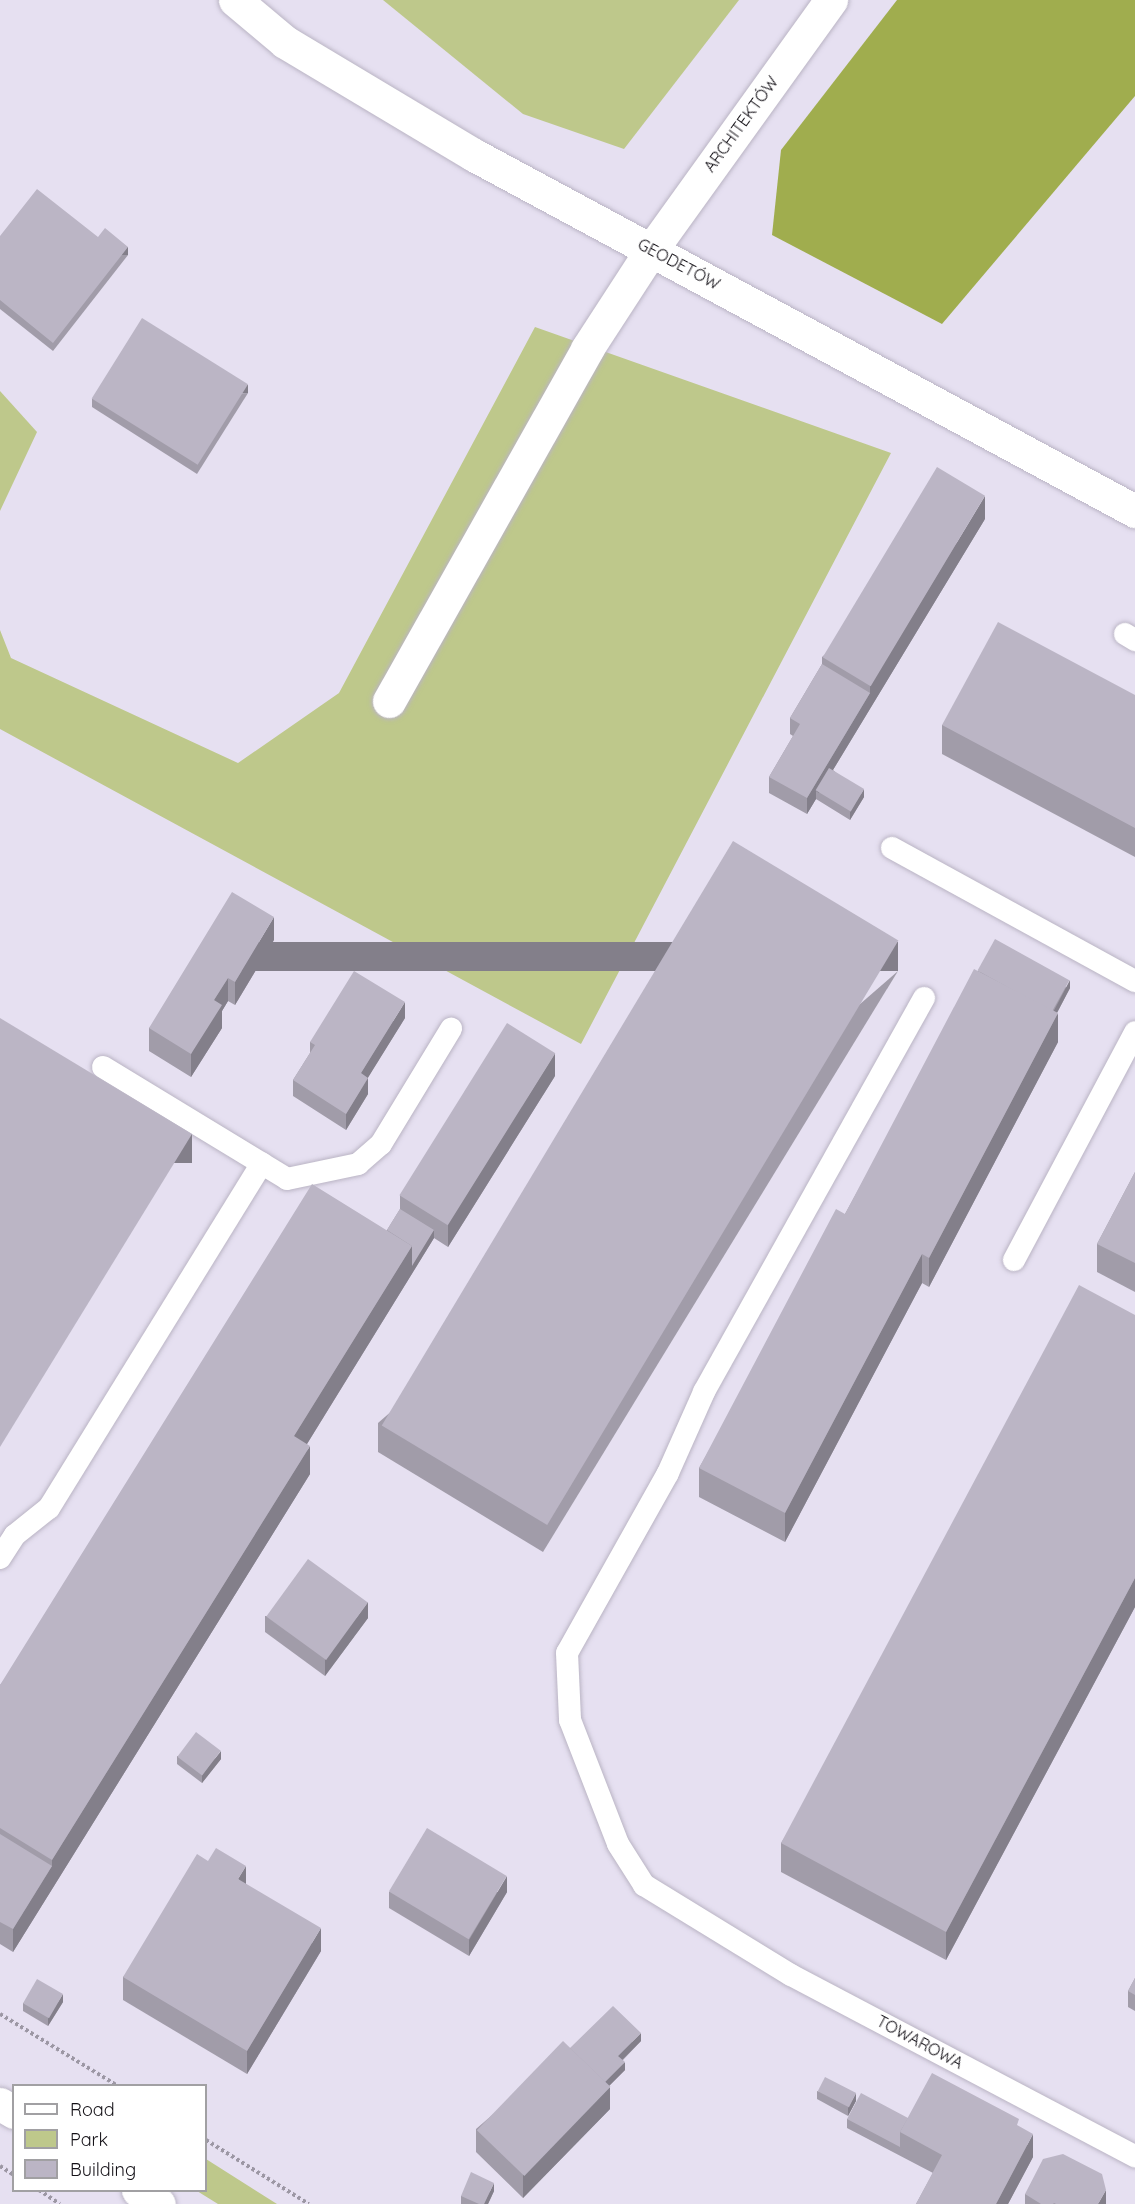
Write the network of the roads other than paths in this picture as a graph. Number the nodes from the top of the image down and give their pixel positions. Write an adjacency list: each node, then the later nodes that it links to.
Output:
1 (235, 0): 3 (street, GEODETÓW)
2 (831, 0): 3 (street, ARCHITEKTÓW)
3 (652, 249): 4 (street, GEODETÓW); 5 (street, ARCHITEKTÓW)
4 (1135, 512)
5 (389, 701)
6 (892, 848): 7 (lane)
7 (1135, 981)
8 (924, 998): 15 (lane, TOWAROWA)
9 (451, 1029): 12 (lane)
10 (1135, 1032): 13 (lane)
11 (103, 1067): 12 (lane)
12 (262, 1163): 14 (lane)
13 (1014, 1260)
14 (0, 1558)
15 (1135, 2156)
16 (141, 2192): 17 (street)
17 (159, 2204)

